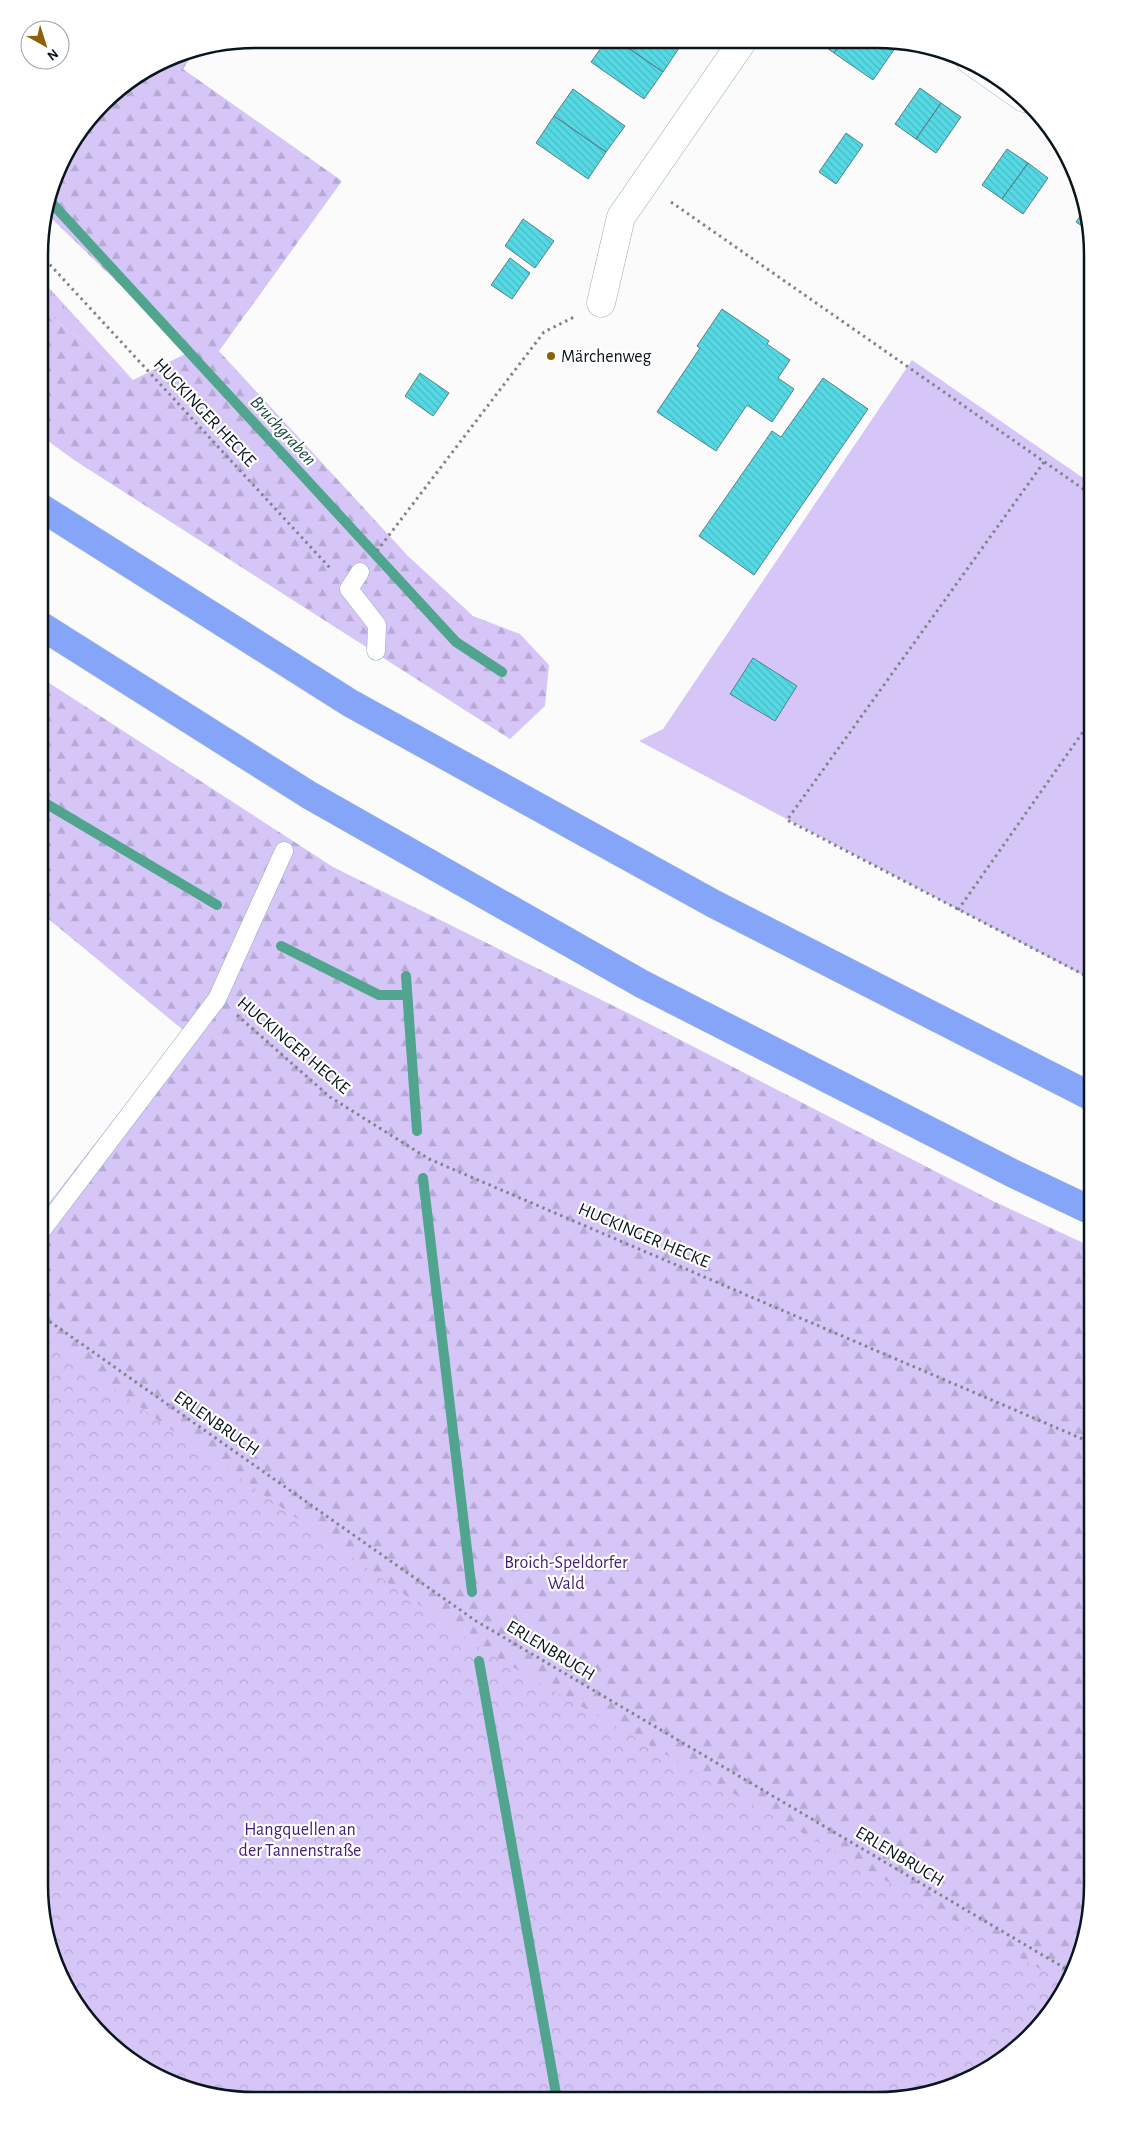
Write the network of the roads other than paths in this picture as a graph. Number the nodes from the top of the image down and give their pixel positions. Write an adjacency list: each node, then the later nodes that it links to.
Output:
1 (738, 48): 2 (street)
2 (602, 303)
3 (48, 512): 8 (highway)
4 (360, 572): 6 (lane)
5 (48, 630): 9 (highway)
6 (376, 651)
7 (284, 851): 10 (lane)
8 (1084, 1093)
9 (1084, 1207)
10 (48, 1223)

